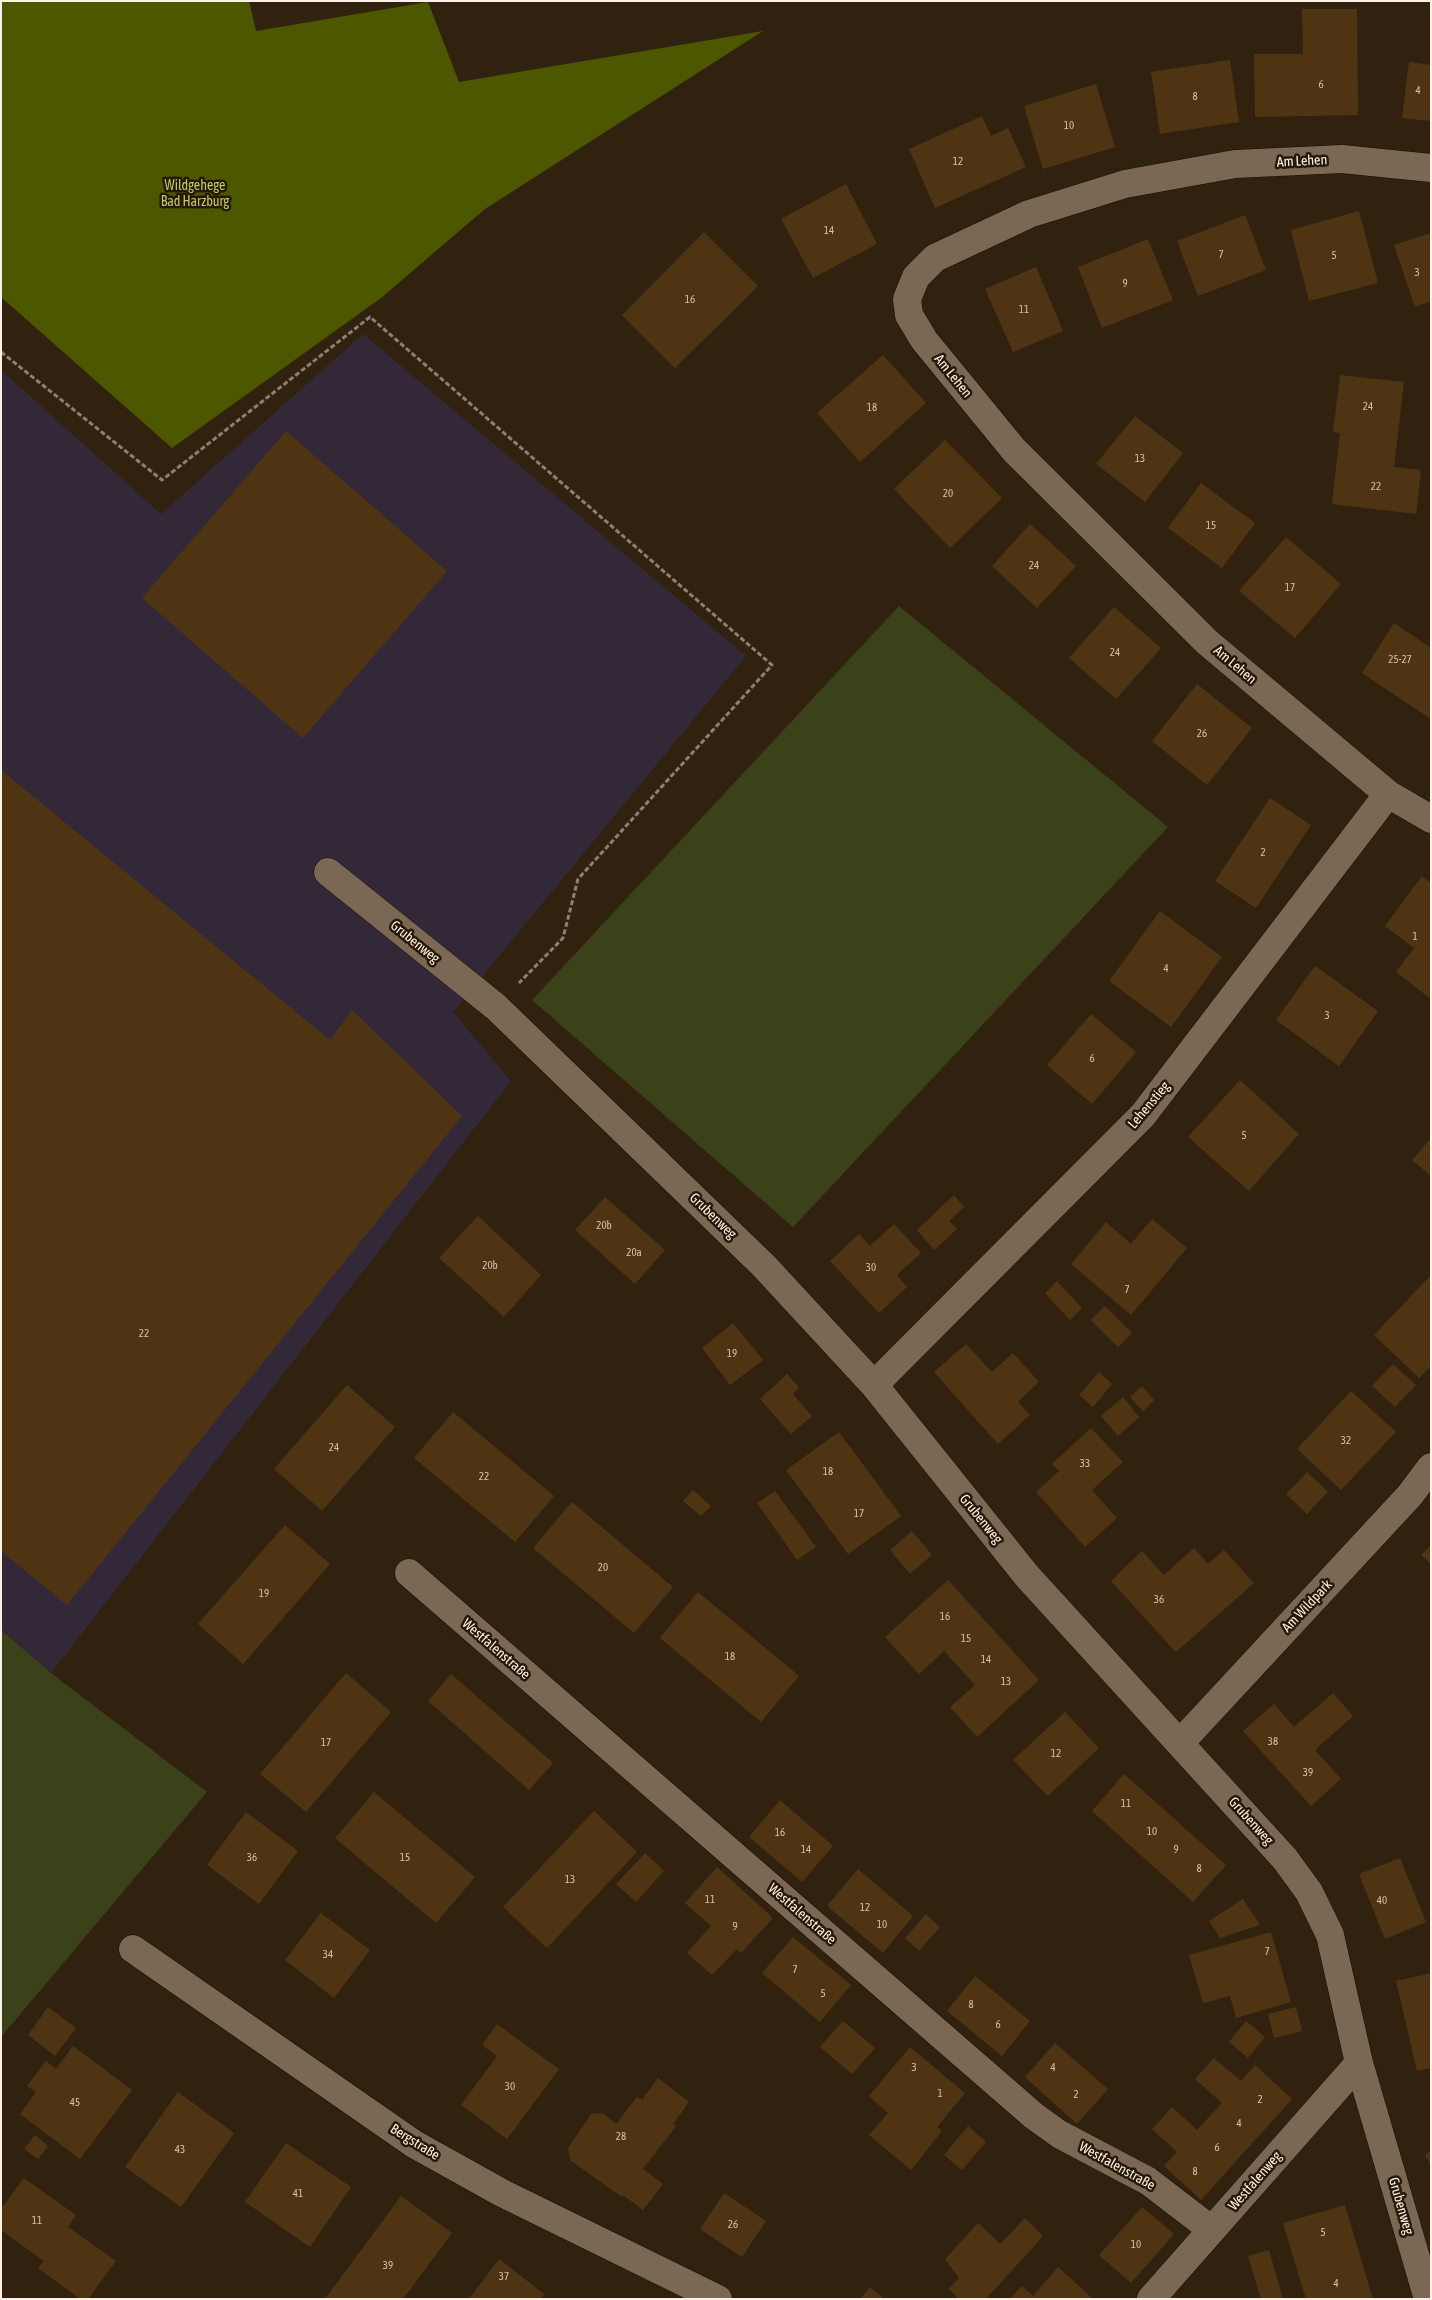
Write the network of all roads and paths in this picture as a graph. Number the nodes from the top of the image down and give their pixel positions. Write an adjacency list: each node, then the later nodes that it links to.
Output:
1 (1431, 168): 3 (street, Am Lehen)
2 (1, 352): 6 (path)
3 (1388, 794): 4 (street, Am Lehen); 7 (street, Lehenstieg)
4 (1431, 820)
5 (328, 872): 6 (street, Grubenweg)
6 (496, 1007): 7 (street, Grubenweg)
7 (874, 1384): 10 (street, Grubenweg)
8 (1431, 1467): 10 (street, Am Wildpark)
9 (409, 1573): 13 (street, Westfalenstraße)
10 (1180, 1744): 12 (street, Grubenweg)
11 (133, 1949): 14 (street, Bergstraße)
12 (1359, 2062): 13 (street, Westfalenweg); 16 (street, Grubenweg)
13 (1212, 2230): 15 (street, Westfalenweg)
14 (718, 2299)
15 (1151, 2299)
16 (1428, 2299)

